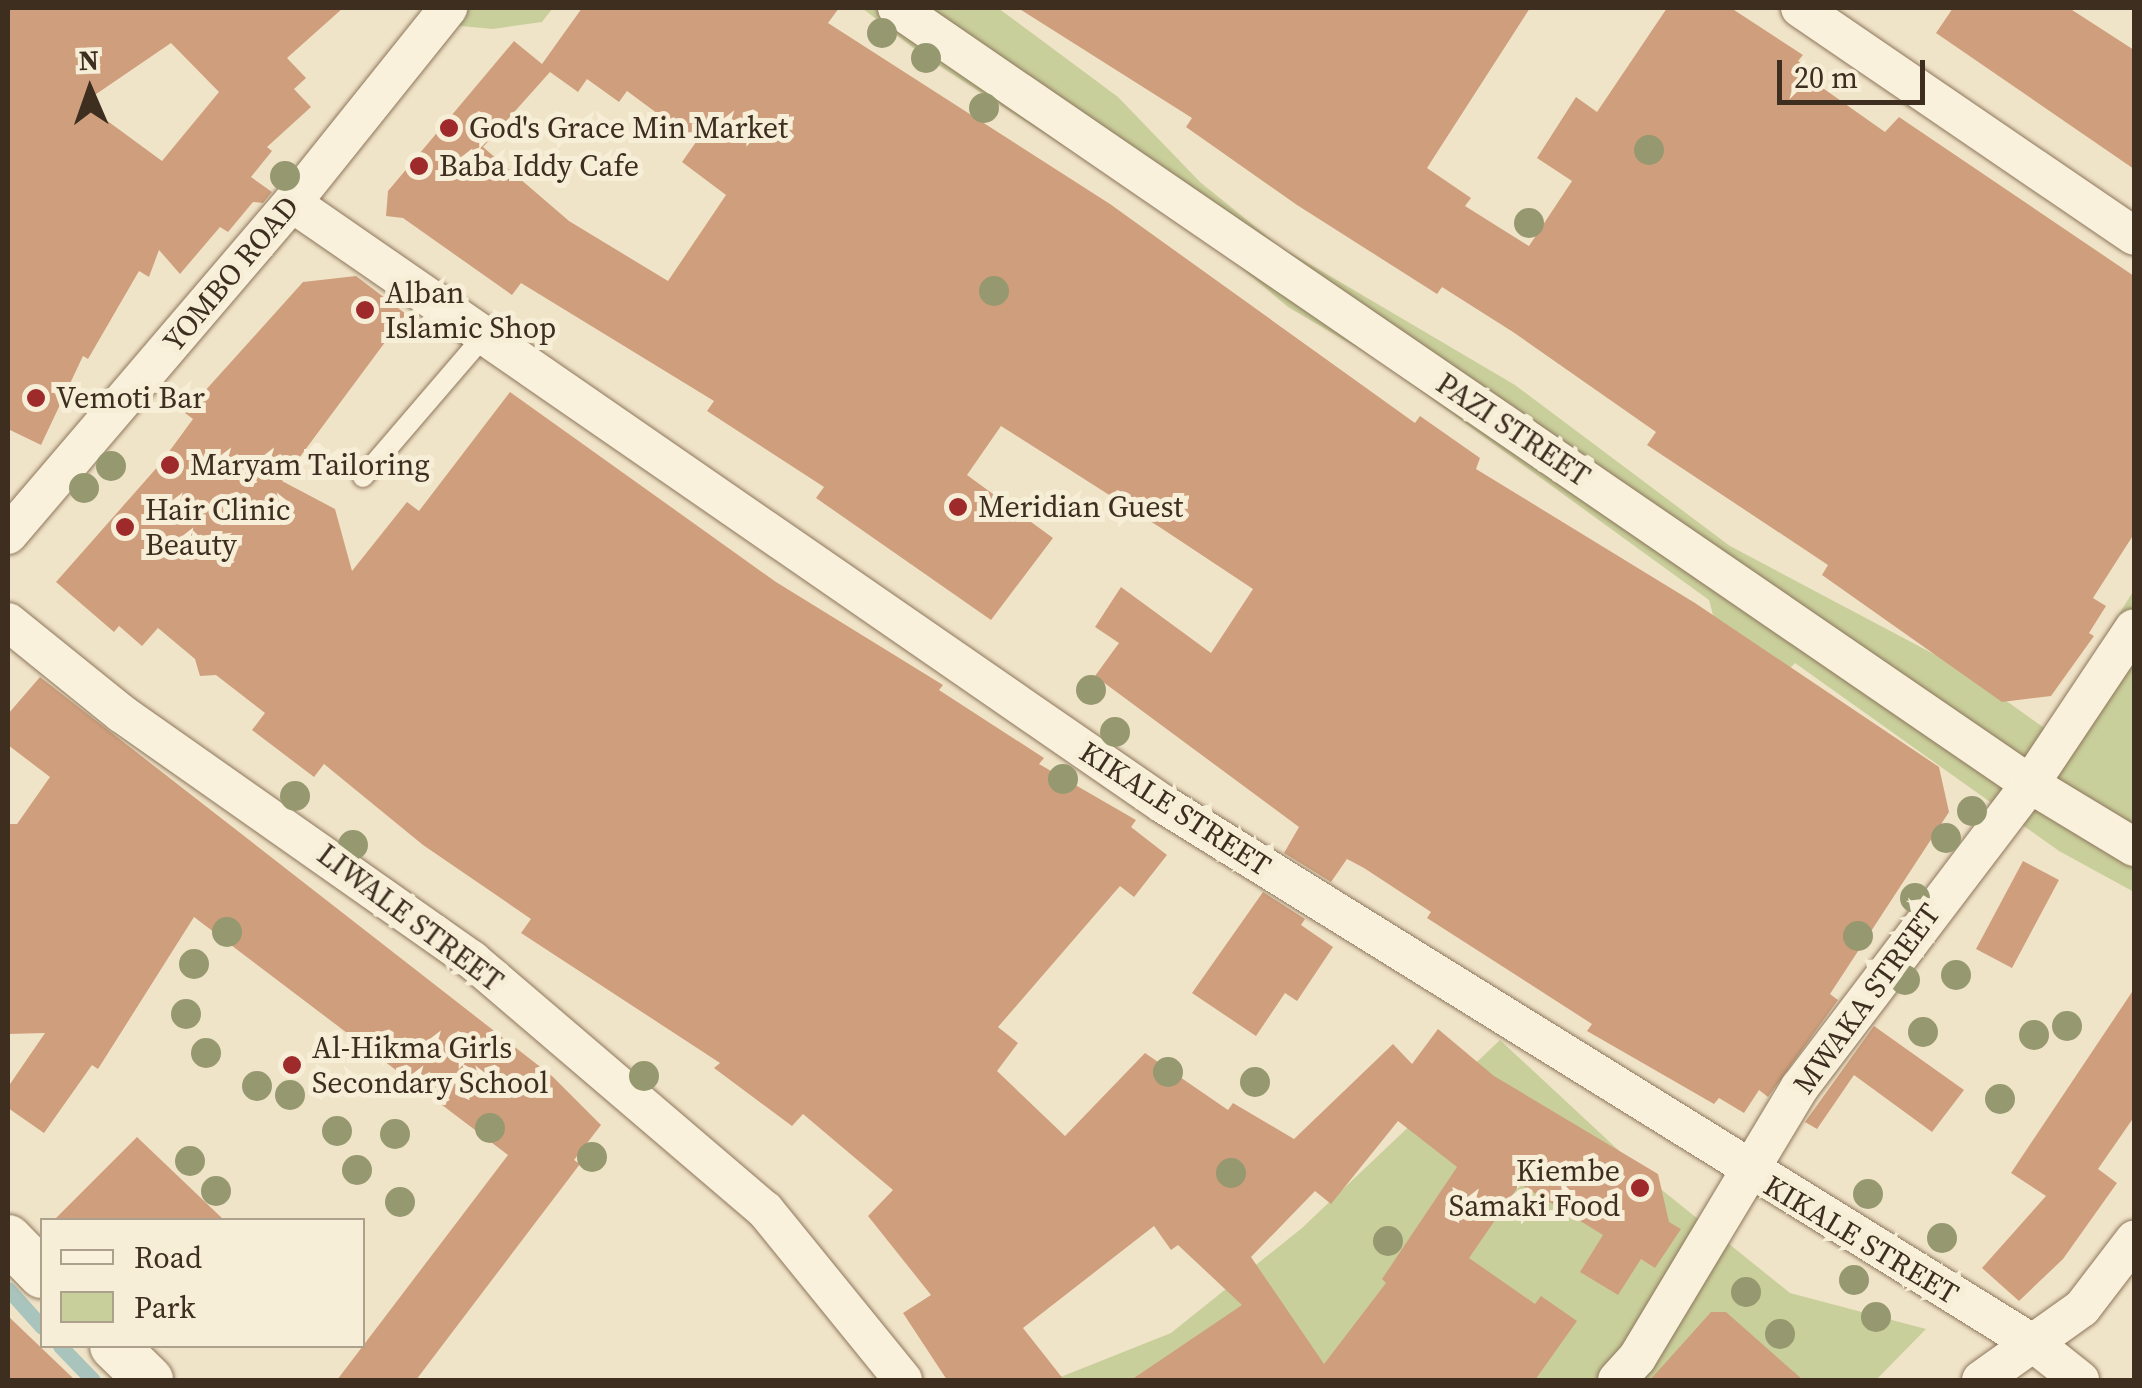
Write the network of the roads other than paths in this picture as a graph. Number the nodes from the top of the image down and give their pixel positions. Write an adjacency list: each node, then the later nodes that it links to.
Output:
1 (448, 8): 4 (street, YOMBO ROAD)
2 (897, 8): 11 (street, PAZI STREET)
3 (1800, 8): 5 (street)
4 (292, 203): 6 (street, KIKALE STREET); 8 (street, YOMBO ROAD)
5 (2134, 236)
6 (482, 338): 7 (lane); 13 (street, KIKALE STREET)
7 (364, 477)
8 (8, 535)
9 (8, 622): 20 (street, LIWALE STREET)
10 (2134, 628): 11 (street, MWAKA STREET)
11 (2030, 784): 12 (street, PAZI STREET); 13 (street, MWAKA STREET)
12 (2134, 847)
13 (1748, 1172): 17 (street, KIKALE STREET); 21 (street, MWAKA STREET)
14 (8, 1239): 16 (street)
15 (2134, 1240): 17 (street)
16 (40, 1272)
17 (2037, 1346): 22 (street); 23 (street, KIKALE STREET)
18 (116, 1348): 19 (street)
19 (149, 1380)
20 (903, 1380)
21 (1618, 1380)
22 (1980, 1380)
23 (2080, 1380)

